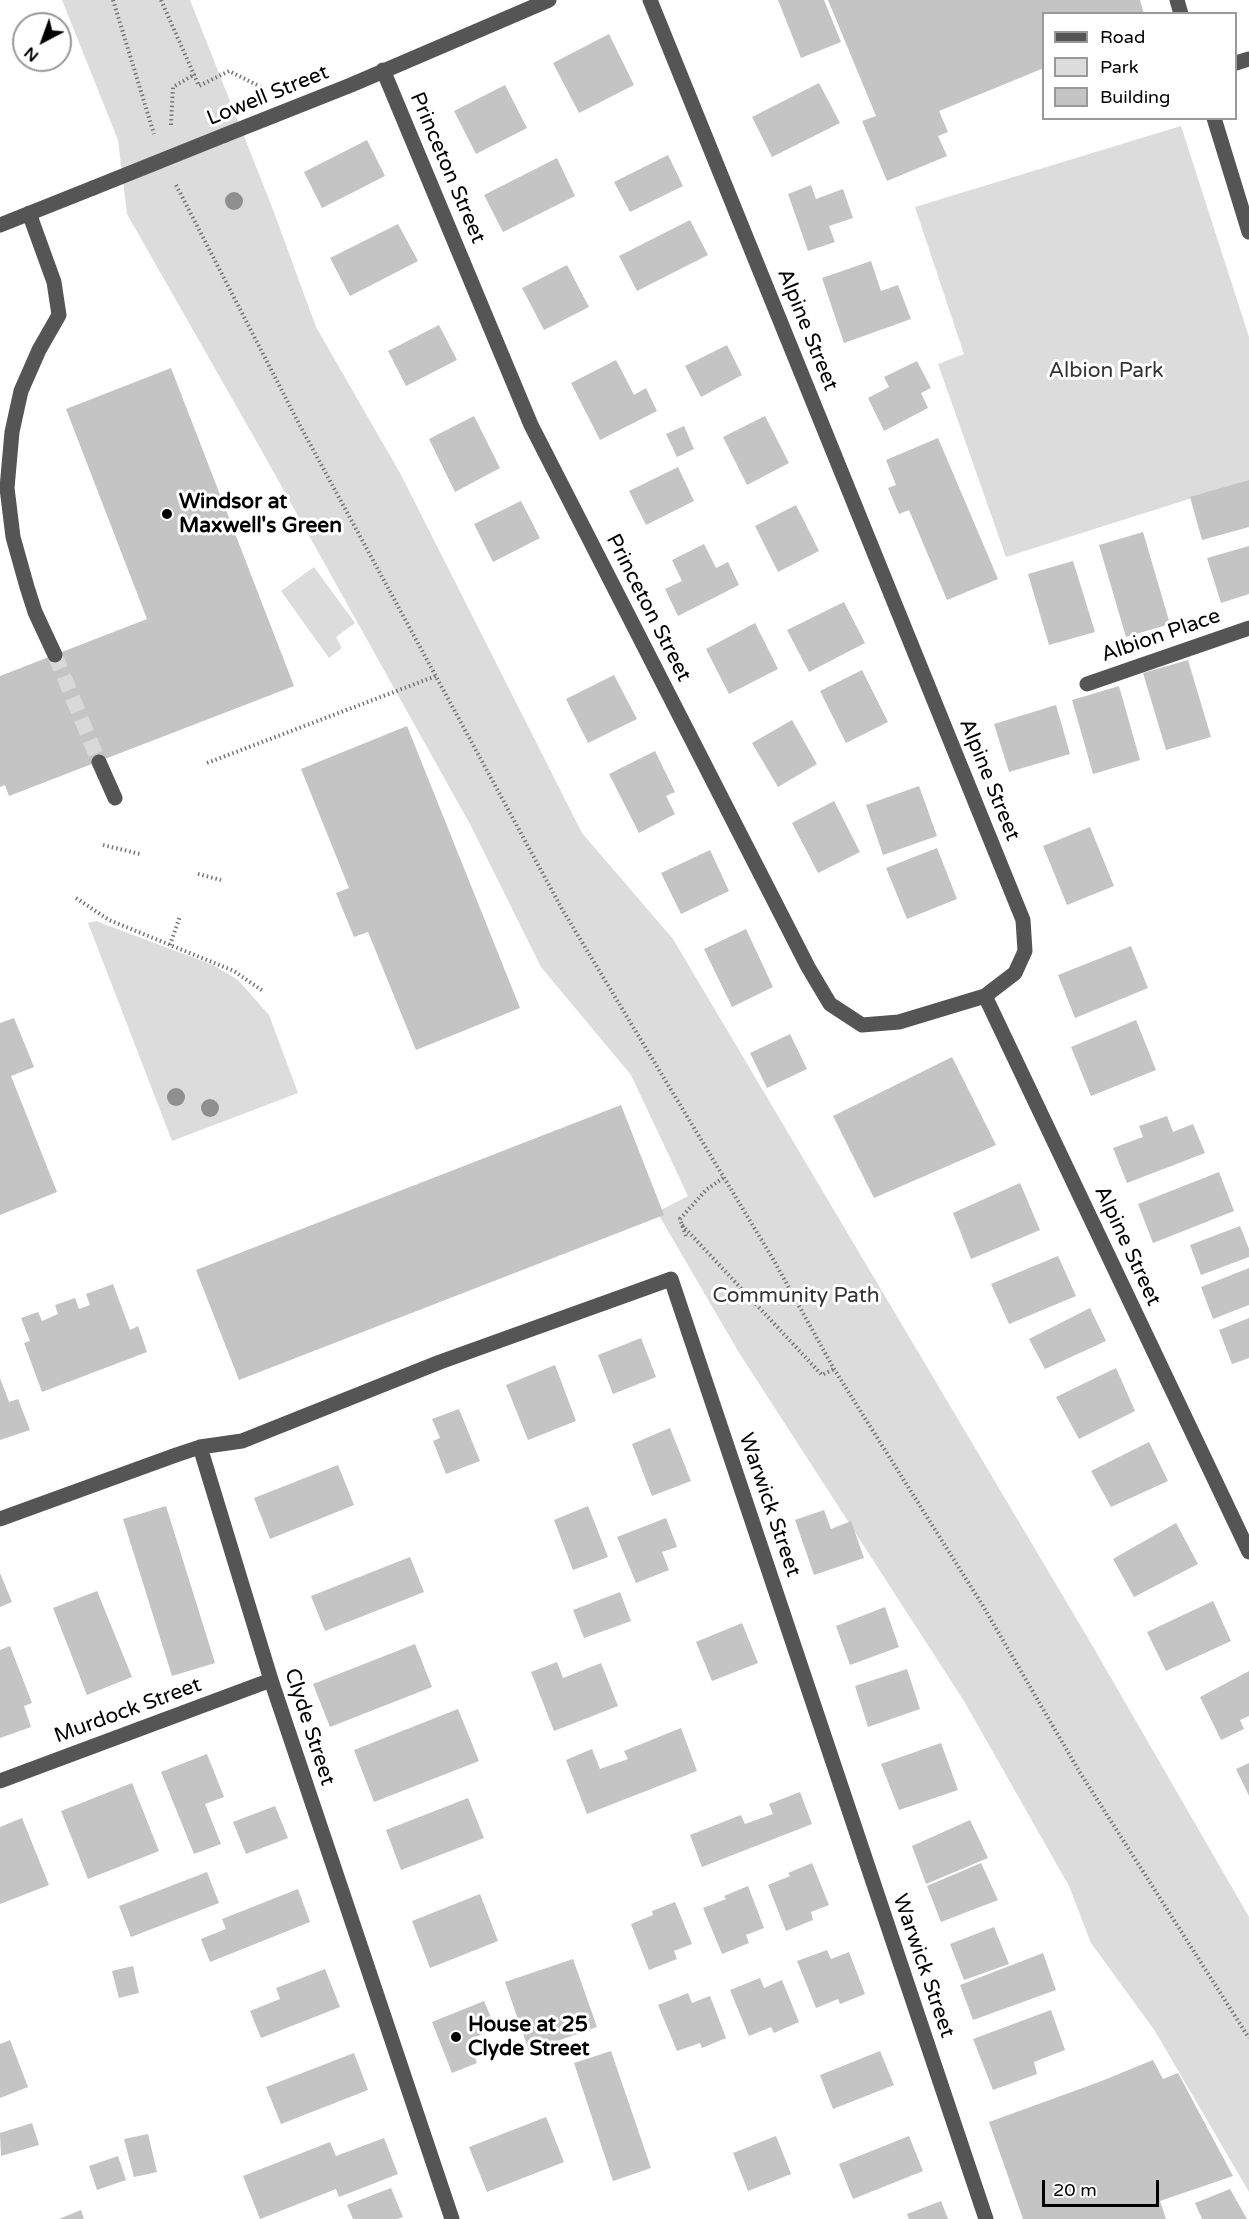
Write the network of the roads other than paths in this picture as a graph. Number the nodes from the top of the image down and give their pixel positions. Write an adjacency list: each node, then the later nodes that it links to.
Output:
1 (549, 0): 3 (street, Lowell Street)
2 (650, 0): 13 (street, Alpine Street)
3 (383, 70): 5 (street, Lowell Street, bridge); 13 (street, Princeton Street)
4 (1215, 120): 7 (street)
5 (29, 213): 6 (street, Lowell Street); 9 (street)
6 (0, 225)
7 (1249, 232)
8 (1249, 628): 10 (street, Albion Place)
9 (55, 655)
10 (1087, 684)
11 (99, 762): 12 (street)
12 (115, 798)
13 (985, 996): 16 (street, Alpine Street)
14 (200, 1447): 15 (street); 17 (street, Clyde Street); 20 (street, Warwick Street)
15 (0, 1519)
16 (1249, 1552)
17 (271, 1680): 18 (street, Murdock Street); 19 (street, Clyde Street)
18 (0, 1781)
19 (452, 2219)
20 (986, 2219)

